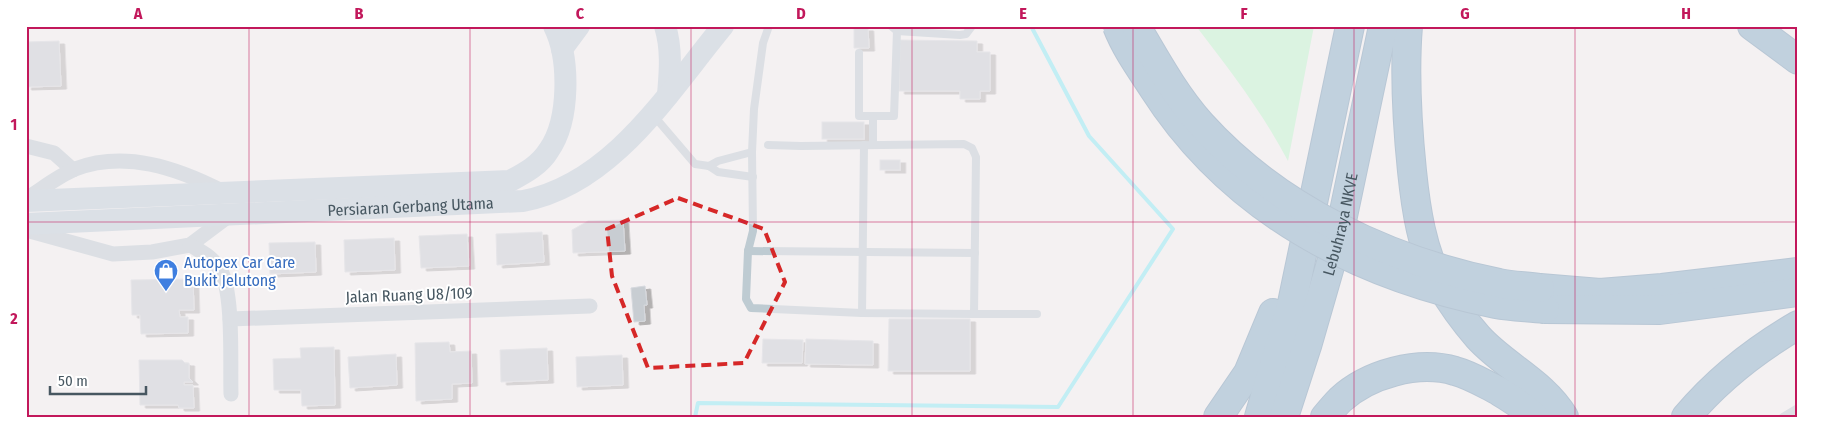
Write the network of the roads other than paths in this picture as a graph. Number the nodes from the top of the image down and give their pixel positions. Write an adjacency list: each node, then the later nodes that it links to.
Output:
1 (554, 26): 14 (main road, Persiaran Gerbang Utama)
2 (579, 26): 14 (main road)
3 (665, 26): 17 (main road)
4 (723, 26): 17 (main road, Persiaran Gerbang Utama)
5 (769, 26): 24 (lane)
6 (972, 26): 13 (lane)
7 (1117, 26): 39 (highway, bridge)
8 (1136, 26): 39 (highway, bridge)
9 (1350, 26): 23 (highway, Lebuhraya NKVE)
10 (1382, 26): 50 (highway, Lebuhraya NKVE)
11 (1408, 26): 53 (highway)
12 (1752, 26): 16 (highway)
13 (894, 28): 19 (lane)
14 (562, 50): 28 (main road, Persiaran Gerbang Utama)
15 (860, 53): 19 (lane)
16 (1798, 60)
17 (668, 95): 18 (main road, Persiaran Gerbang Utama)
18 (652, 114): 25 (lane); 30 (main road, Persiaran Gerbang Utama)
19 (873, 116): 21 (lane)
20 (768, 145): 21 (lane)
21 (868, 145): 35 (lane); 36 (lane)
22 (26, 146): 26 (street)
23 (1326, 147): 48 (highway); 49 (highway, Lebuhraya NKVE)
24 (752, 152): 25 (lane); 27 (lane)
25 (709, 166): 27 (lane)
26 (73, 170): 28 (street); 29 (street)
27 (753, 177): 34 (lane)
28 (224, 192): 29 (main road, Persiaran Gerbang Utama)
29 (26, 200)
30 (232, 214): 31 (main road, Persiaran Gerbang Utama); 33 (street)
31 (26, 224)
32 (26, 230): 33 (street)
33 (190, 245): 44 (street)
34 (748, 251): 35 (lane); 41 (lane)
35 (862, 253): 36 (lane); 41 (lane)
36 (975, 253): 42 (lane)
37 (1798, 272): 39 (highway)
38 (1798, 292): 39 (highway)
39 (1542, 298)
40 (590, 306): 44 (street, Jalan Ruang U8/109)
41 (862, 313): 42 (lane)
42 (974, 314): 43 (lane)
43 (1037, 314)
44 (230, 319): 46 (street)
45 (1798, 325): 54 (highway)
46 (231, 394)
47 (1798, 408): 55 (lane)
48 (1218, 417)
49 (1259, 417)
50 (1284, 417)
51 (1325, 417): 52 (highway)
52 (1534, 417)
53 (1564, 417)
54 (1686, 417)
55 (1782, 417)

